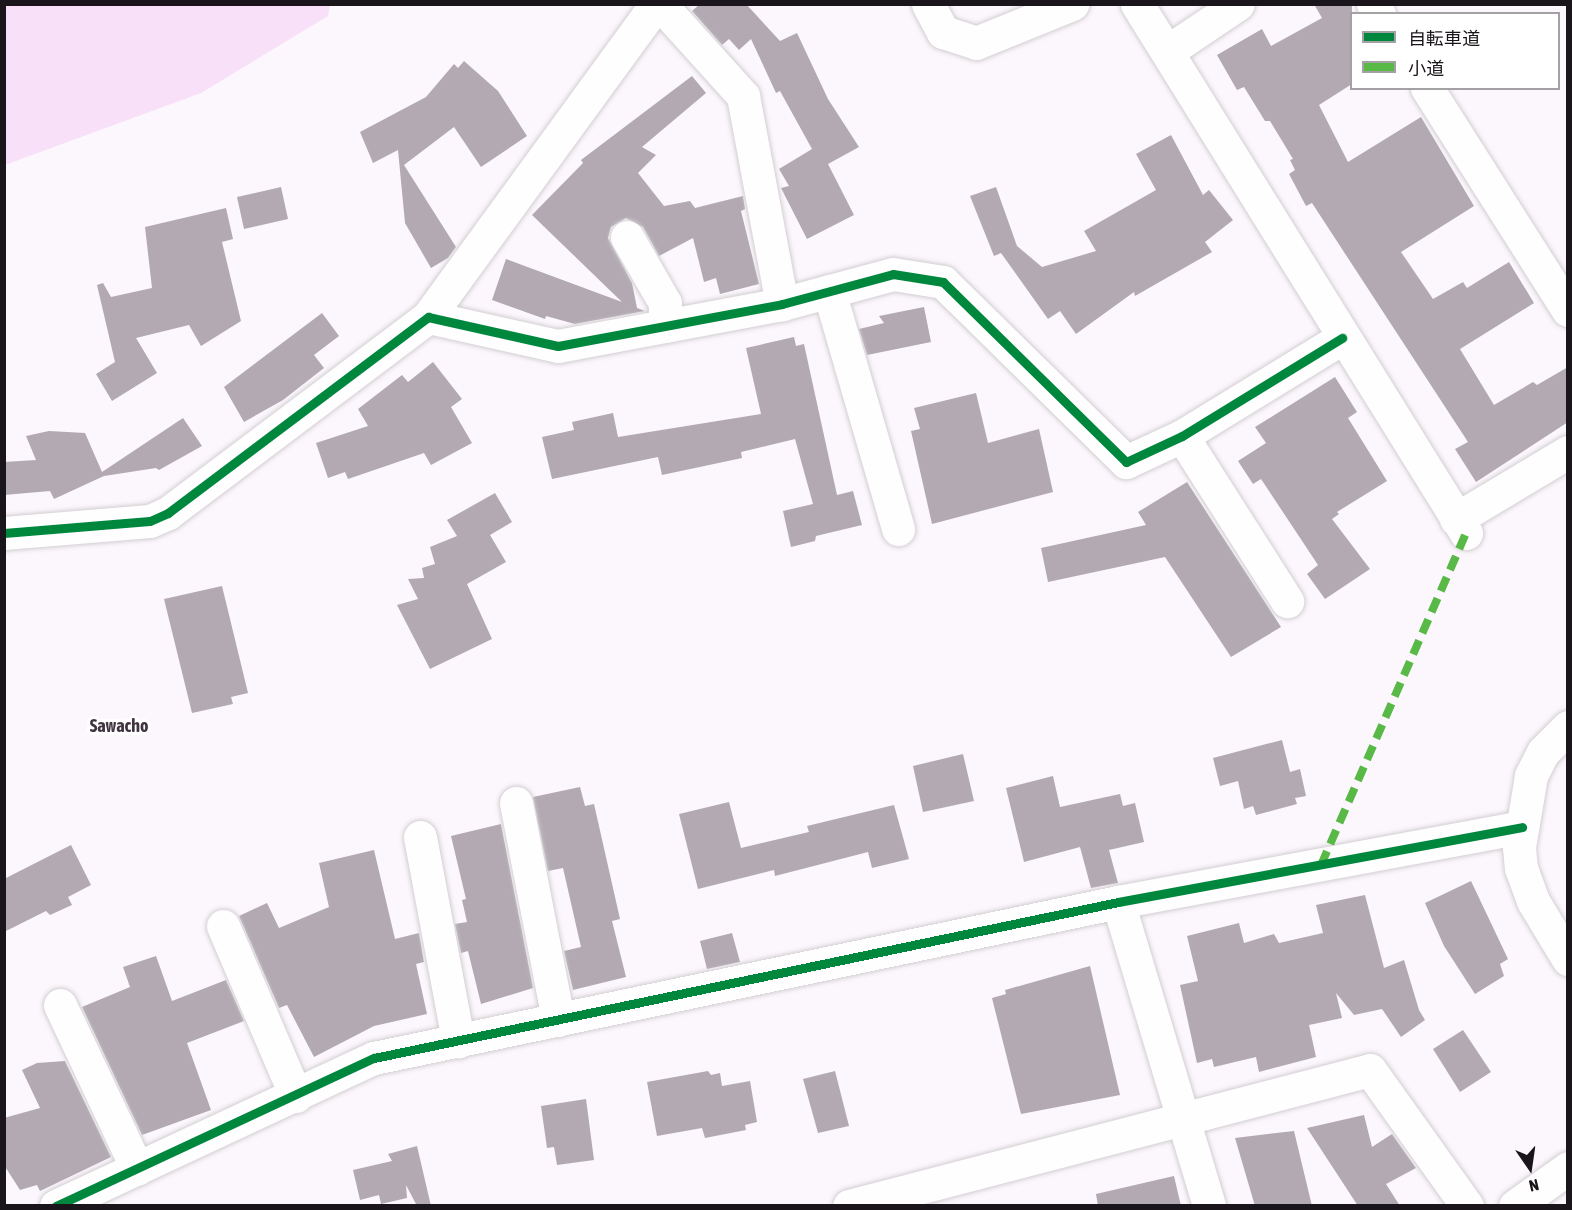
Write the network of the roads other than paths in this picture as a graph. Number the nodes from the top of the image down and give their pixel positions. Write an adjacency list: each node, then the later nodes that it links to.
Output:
1 (658, 4): 10 (street); 12 (street)
2 (927, 4): 3 (street)
3 (1072, 4)
4 (1137, 4): 6 (street)
5 (1238, 4): 6 (street)
6 (1168, 51): 14 (street)
7 (1428, 90): 11 (street)
8 (627, 237): 13 (street)
9 (829, 291): 10 (street); 15 (street); 17 (street)
10 (782, 304): 13 (street)
11 (1568, 310)
12 (428, 317): 13 (street); 18 (street)
13 (665, 326)
14 (1342, 338): 15 (street); 16 (street)
15 (1182, 436): 19 (street)
16 (1568, 452)
17 (898, 529)
18 (4, 533)
19 (1287, 601)
20 (1568, 727): 22 (street)
21 (516, 803): 28 (street)
22 (1522, 827): 24 (street); 26 (street)
23 (420, 837): 29 (street)
24 (1118, 902): 28 (street); 31 (street)
25 (223, 926): 30 (street)
26 (1568, 959)
27 (60, 1005): 33 (street)
28 (558, 1020): 29 (street)
29 (458, 1041): 30 (street)
30 (296, 1096): 33 (street)
31 (1183, 1120): 35 (street); 36 (street); 37 (street)
32 (1568, 1168): 38 (street)
33 (137, 1169): 34 (street)
34 (56, 1206)
35 (849, 1206)
36 (1209, 1206)
37 (1467, 1206)
38 (1515, 1206)

